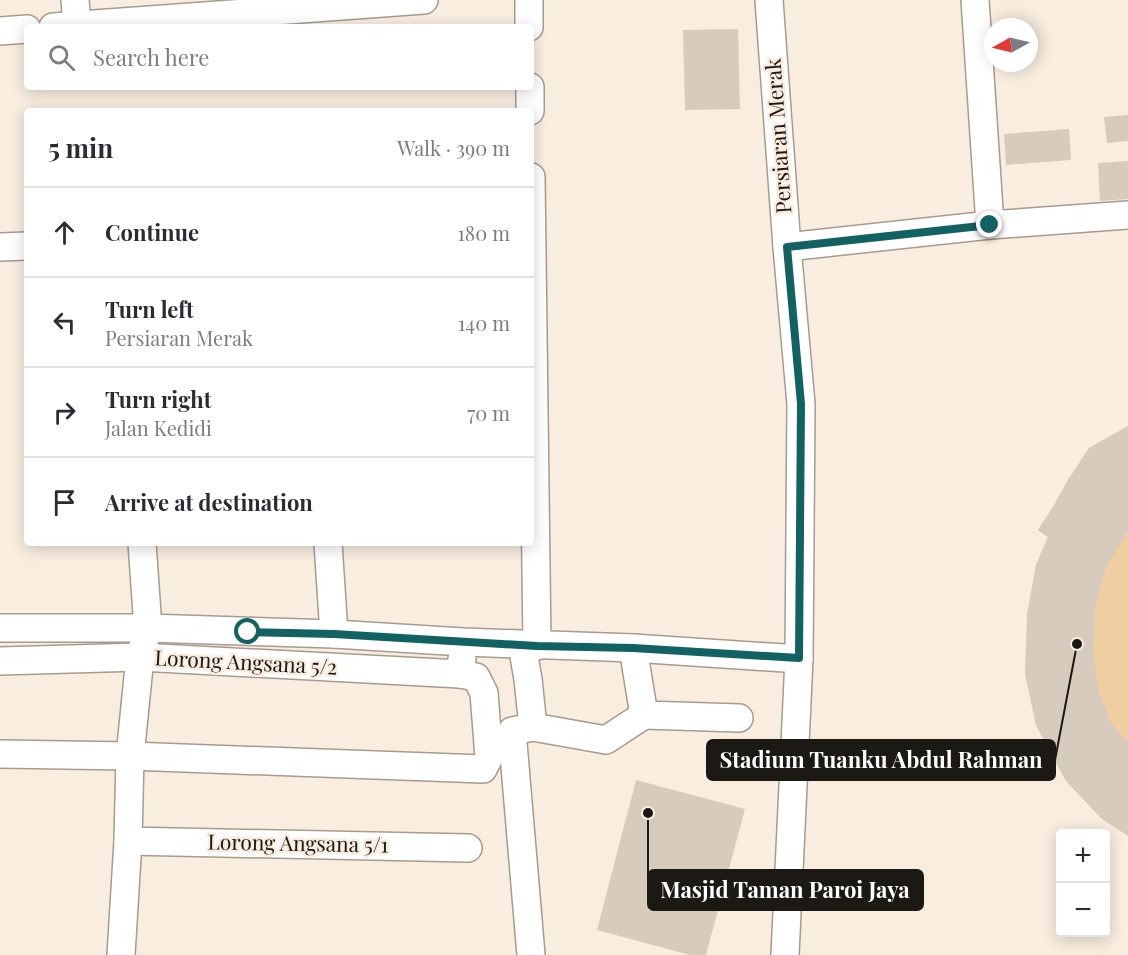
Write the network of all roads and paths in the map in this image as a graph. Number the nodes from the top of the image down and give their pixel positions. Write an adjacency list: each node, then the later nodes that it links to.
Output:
1 (424, 0): 5 (street)
2 (529, 0): 7 (street)
3 (769, 0): 16 (street, Persiaran Merak)
4 (975, 0): 13 (street)
5 (269, 5): 6 (street)
6 (68, 17)
7 (529, 24)
8 (24, 29): 9 (street)
9 (0, 31)
10 (530, 90): 11 (street)
11 (530, 108)
12 (1128, 215): 13 (street)
13 (990, 225): 16 (street)
14 (24, 246): 15 (street)
15 (0, 247)
16 (787, 247): 27 (street, Persiaran Merak)
17 (142, 546): 21 (street)
18 (328, 546): 22 (street)
19 (530, 546): 24 (street)
20 (0, 628): 21 (street)
21 (148, 628): 22 (street); 26 (street)
22 (334, 634): 23 (street)
23 (463, 642): 24 (street); 29 (street)
24 (530, 645): 25 (street); 32 (street)
25 (633, 648): 27 (street); 30 (street)
26 (140, 657): 28 (street, Lorong Angsana 5/2); 29 (street, Lorong Angsana 5/2); 34 (street)
27 (799, 658): 39 (street, Persiaran Merak)
28 (0, 661)
29 (460, 674): 34 (street)
30 (644, 715): 31 (street); 32 (street)
31 (739, 718)
32 (533, 727): 38 (street)
33 (0, 754): 34 (street)
34 (130, 756): 35 (street)
35 (128, 841): 36 (street, Lorong Angsana 5/1); 37 (street)
36 (468, 848)
37 (121, 955)
38 (531, 955)
39 (786, 955)

